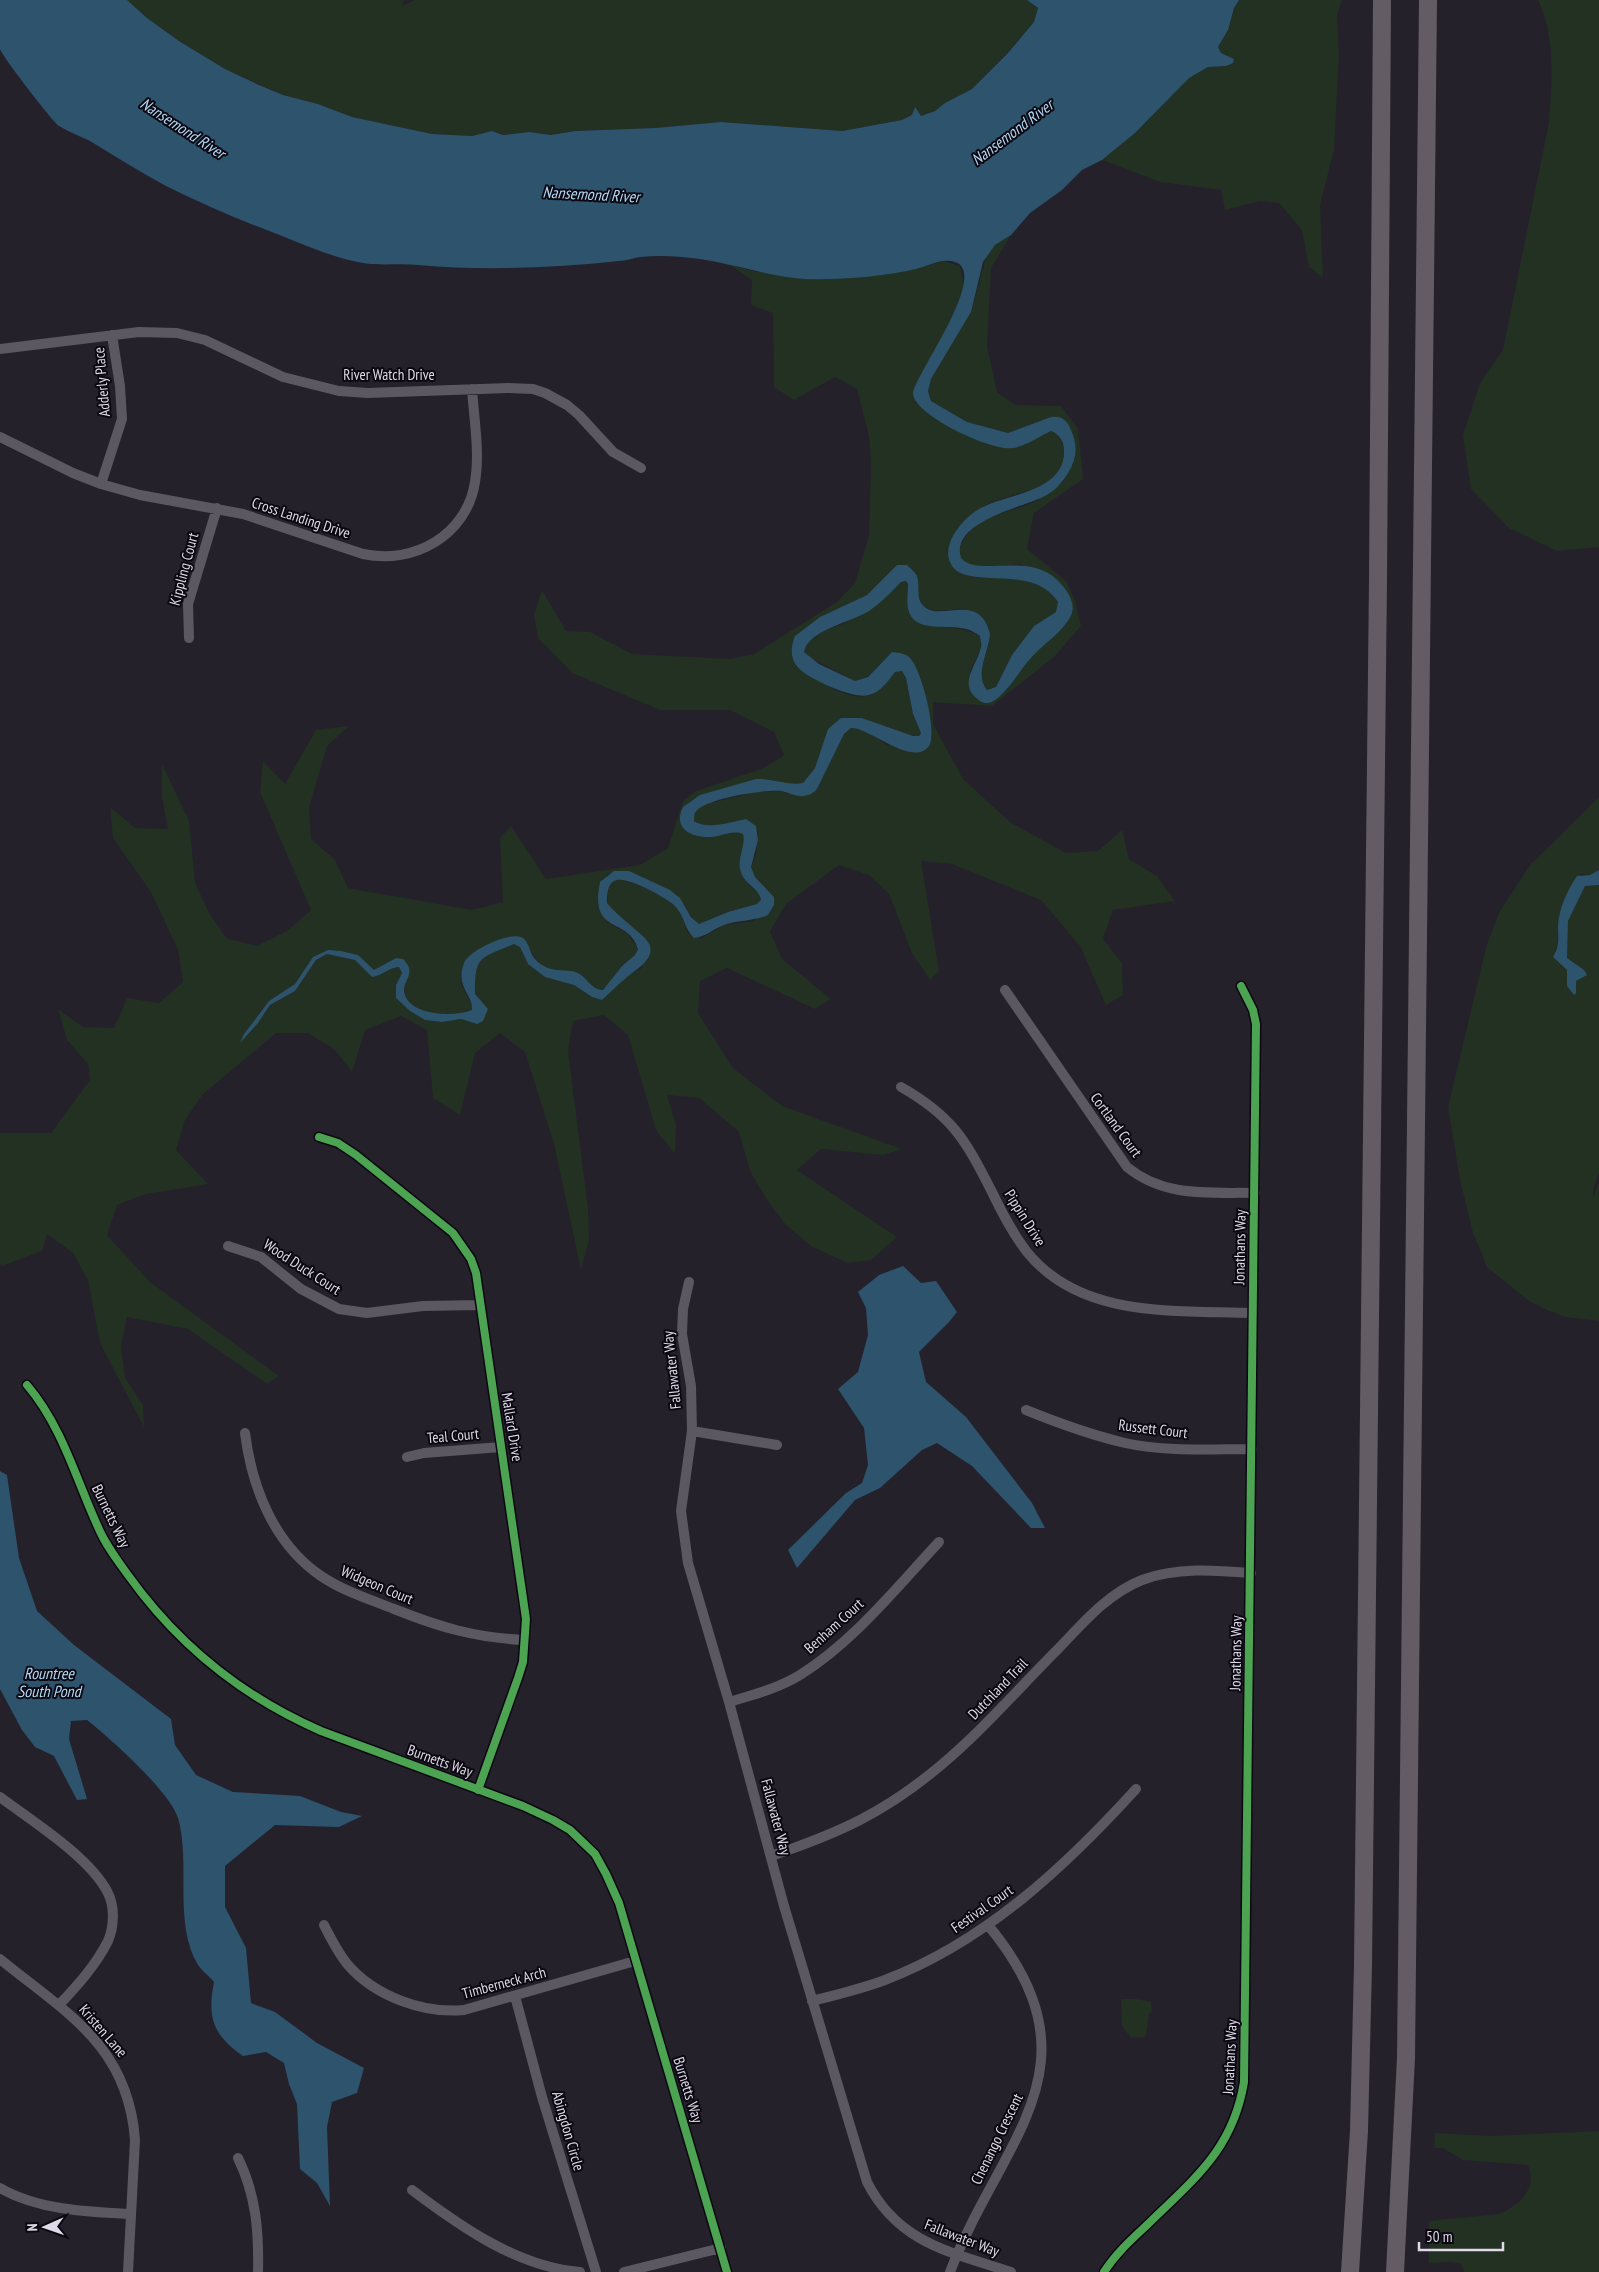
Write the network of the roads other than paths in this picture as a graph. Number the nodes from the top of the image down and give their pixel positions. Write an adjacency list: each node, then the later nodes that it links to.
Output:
1 (1382, 0): 58 (highway)
2 (1428, 0): 59 (highway)
3 (112, 335): 4 (street, River Watch Drive); 5 (street, River Watch Drive); 8 (street, Adderly Place)
4 (0, 349)
5 (472, 389): 7 (street, River Watch Drive); 9 (street, Cross Landing Drive)
6 (0, 437): 8 (street, Cross Landing Drive)
7 (642, 468)
8 (102, 484): 9 (street, Cross Landing Drive)
9 (217, 508): 10 (street, Kippling Court)
10 (189, 638)
11 (1240, 986): 15 (street, Jonathans Way)
12 (1005, 990): 15 (street, Cortland Court)
13 (901, 1087): 19 (street, Pippin Drive)
14 (319, 1137): 18 (street, Mallard Drive)
15 (1255, 1193): 19 (street, Jonathans Way)
16 (228, 1246): 18 (street, Wood Duck Court)
17 (689, 1282): 22 (street, Fallawater Way)
18 (480, 1305): 25 (street, Mallard Drive)
19 (1253, 1313): 26 (street, Jonathans Way)
20 (27, 1384): 33 (street, Burnetts Way)
21 (1026, 1410): 26 (street, Russett Court)
22 (692, 1431): 24 (street); 31 (street, Fallawater Way)
23 (245, 1433): 30 (street, Widgeon Court)
24 (777, 1445)
25 (501, 1447): 27 (street, Teal Court); 30 (street, Mallard Drive)
26 (1252, 1449): 29 (street, Jonathans Way)
27 (407, 1457)
28 (939, 1542): 31 (street, Benham Court)
29 (1251, 1573): 35 (street, Dutchland Trail); 57 (street, Jonathans Way)
30 (525, 1640): 33 (street, Mallard Drive)
31 (729, 1702): 35 (street, Fallawater Way)
32 (1136, 1789): 37 (street, Festival Court)
33 (478, 1790): 39 (street, Burnetts Way)
34 (0, 1796): 42 (street)
35 (771, 1856): 41 (street, Fallawater Way)
36 (324, 1925): 40 (street, Timberneck Arch)
37 (988, 1925): 41 (street, Festival Court); 48 (street, Chenango Crescent)
38 (0, 1959): 42 (street, Kristen Lane)
39 (635, 1961): 40 (street, Timberneck Arch); 47 (street, Burnetts Way)
40 (514, 1996): 52 (street, Abingdon Circle)
41 (812, 2001): 48 (street, Fallawater Way)
42 (59, 2005): 46 (street, Kristen Lane)
43 (238, 2158): 50 (street)
44 (0, 2188): 46 (street)
45 (412, 2190): 51 (street)
46 (130, 2214): 49 (street, Kristen Lane)
47 (721, 2248): 53 (street); 54 (street, Burnetts Way)
48 (957, 2254): 55 (street, Chenango Crescent); 56 (street, Fallawater Way)
49 (128, 2272)
50 (258, 2272)
51 (580, 2272)
52 (596, 2272)
53 (624, 2272)
54 (727, 2272)
55 (950, 2272)
56 (1010, 2272)
57 (1104, 2272)
58 (1350, 2272)
59 (1395, 2272)

